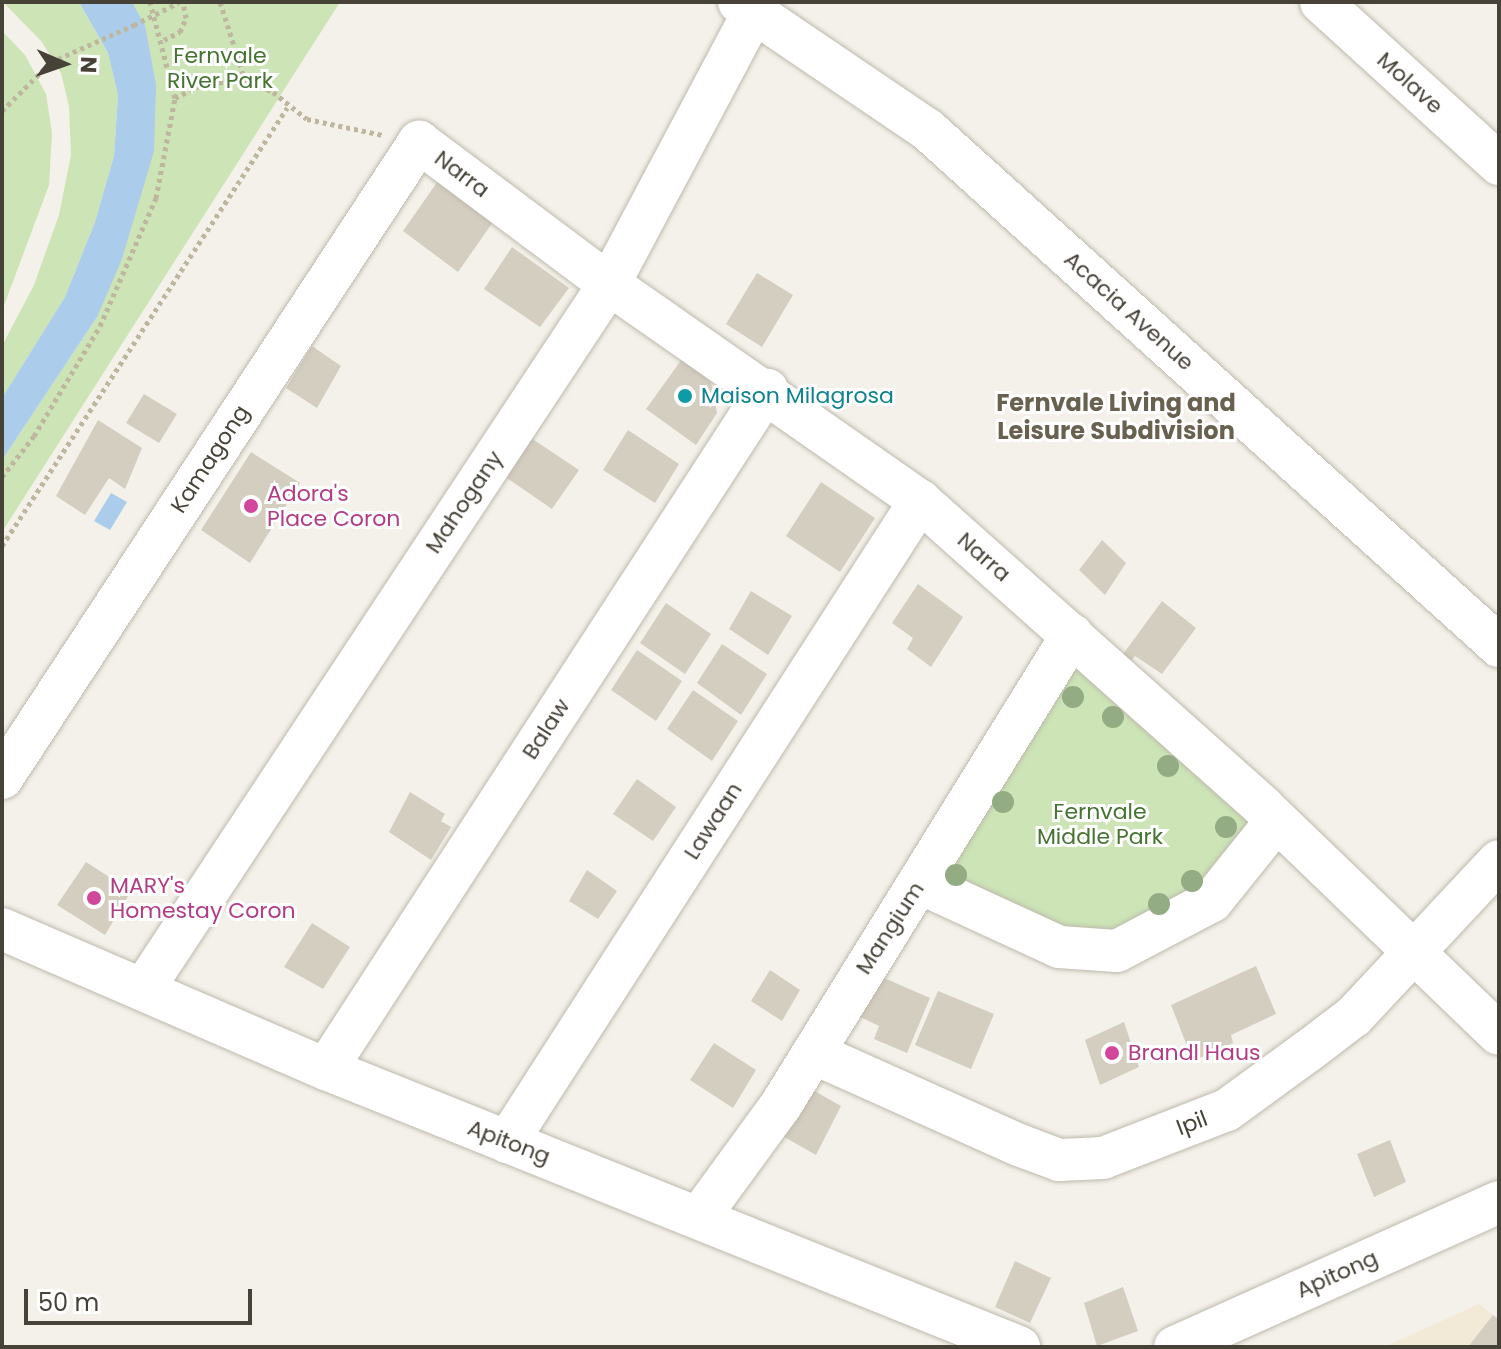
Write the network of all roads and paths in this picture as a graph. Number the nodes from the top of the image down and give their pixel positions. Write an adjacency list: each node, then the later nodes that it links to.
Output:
1 (150, 2): 6 (path)
2 (181, 2): 6 (path); 10 (path, bridge)
3 (220, 2): 7 (path)
4 (1321, 2): 12 (street, Molave)
5 (750, 5): 13 (street, Mahogany); 19 (street, Acacia Avenue)
6 (164, 40): 8 (path)
7 (245, 80): 8 (path); 9 (path)
8 (175, 98): 15 (path)
9 (287, 108): 11 (path); 17 (path)
10 (2, 111)
11 (419, 142): 13 (street, Narra); 20 (street, Kamagong)
12 (1499, 164)
13 (609, 284): 14 (street, Narra); 26 (street, Mahogany)
14 (767, 390): 16 (street, Narra); 29 (street, Balaw)
15 (2, 477)
16 (920, 501): 18 (street, Narra); 30 (street, Lawaan)
17 (2, 546)
18 (1072, 635): 21 (street, Narra); 23 (street, Mangium)
19 (1499, 646)
20 (2, 778)
21 (1276, 821): 23 (street); 25 (street, Narra)
22 (1499, 861): 25 (street, Ipil)
23 (920, 883): 28 (street, Mangium)
24 (2, 929): 26 (street, Apitong)
25 (1415, 953): 27 (street, Narra); 28 (street, Ipil)
26 (144, 988): 29 (street, Apitong)
27 (1499, 1034)
28 (813, 1053): 32 (street, Mangium)
29 (326, 1069): 30 (street, Apitong)
30 (507, 1142): 32 (street, Apitong)
31 (1499, 1202): 34 (street, Apitong)
32 (700, 1216): 33 (street, Apitong)
33 (1019, 1347)
34 (1175, 1347)

